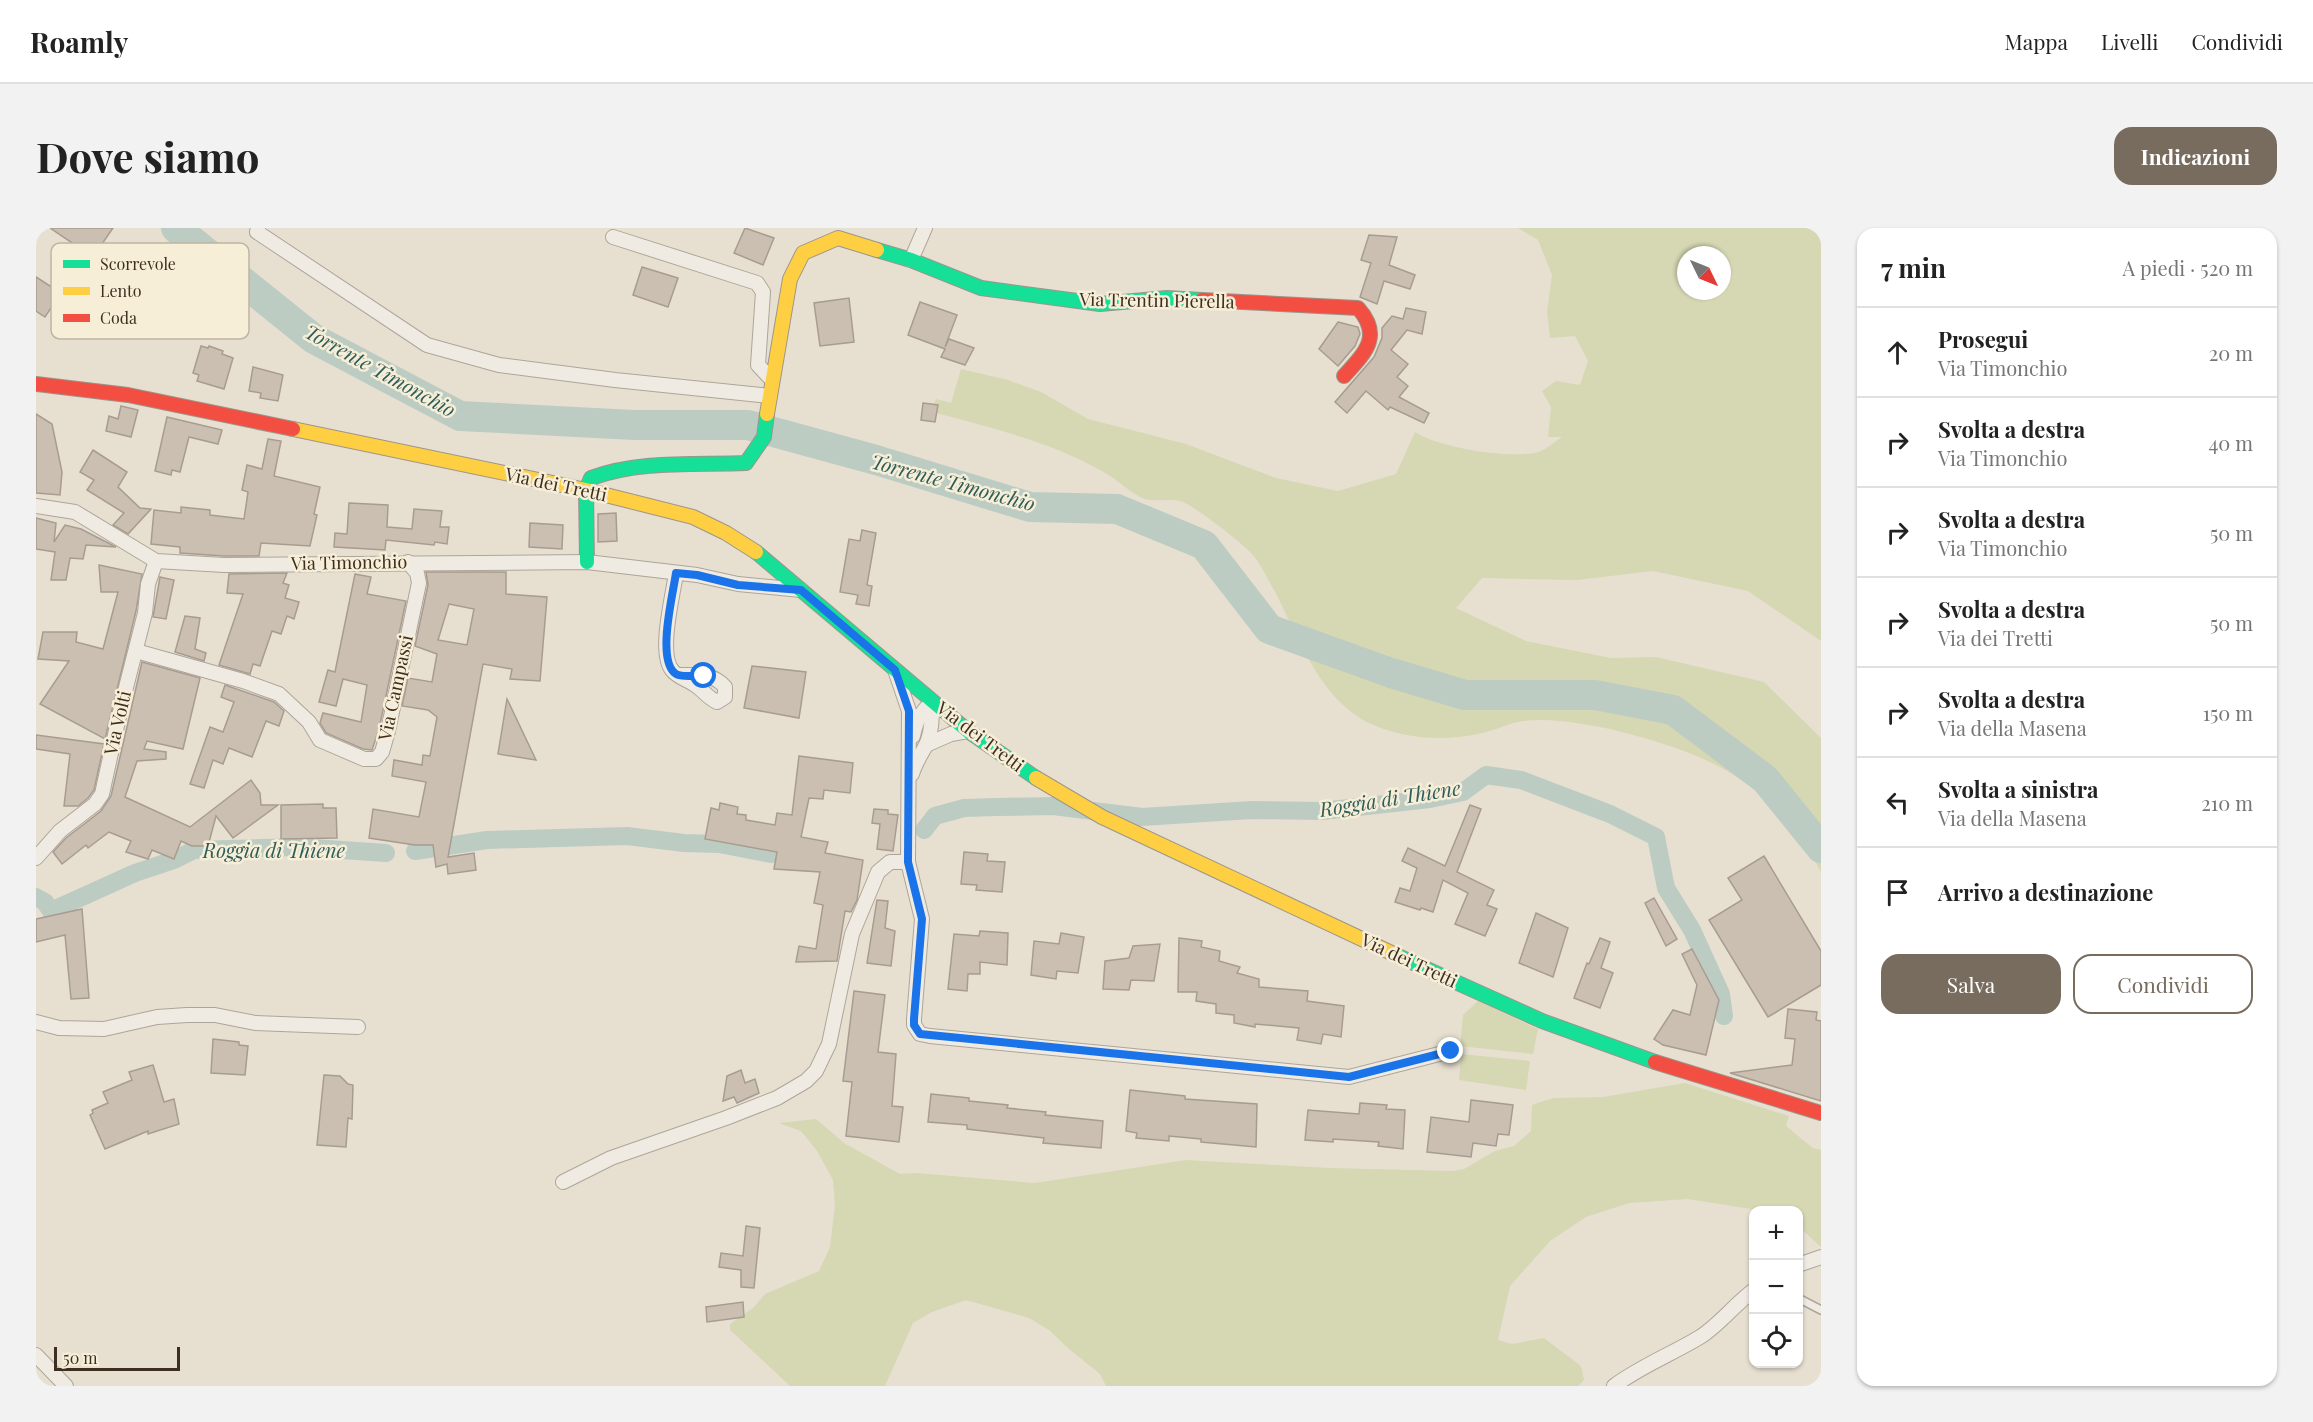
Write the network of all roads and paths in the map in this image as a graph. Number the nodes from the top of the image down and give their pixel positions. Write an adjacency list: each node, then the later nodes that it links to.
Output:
1 (258, 228): 8 (street)
2 (926, 228): 4 (street)
3 (613, 237): 6 (street)
4 (911, 260): 5 (street, Via Trentin Pierella); 6 (street, Via Trentin Pierella)
5 (1344, 376)
6 (772, 380): 8 (street, Via Trentin Pierella)
7 (36, 384): 9 (street, Via dei Tretti)
8 (769, 403): 9 (street, Via Trentin Pierella)
9 (586, 490): 13 (street); 15 (street, Via dei Tretti)
10 (36, 506): 11 (street, Via Timonchio)
11 (156, 561): 12 (street, Via Timonchio); 16 (street, Via Volti)
12 (408, 562): 13 (street, Via Timonchio); 16 (street, Via Campassi)
13 (587, 562): 14 (street, Via Timonchio)
14 (676, 573): 15 (street, Via Timonchio); 18 (street)
15 (801, 590): 17 (street, Via dei Tretti)
16 (136, 651): 24 (street, Via Volti)
17 (895, 670): 19 (street, Via dei Tretti); 22 (street)
18 (679, 675)
19 (933, 702): 20 (street, Via dei Tretti); 21 (street); 22 (street)
20 (968, 731): 21 (street); 29 (street, Via dei Tretti)
21 (926, 745): 23 (street)
22 (909, 753): 23 (street)
23 (910, 779): 25 (street)
24 (36, 858)
25 (908, 862): 28 (street); 30 (street)
26 (36, 1022): 27 (street)
27 (358, 1027)
28 (1451, 1051)
29 (1821, 1113)
30 (563, 1182)
31 (1821, 1257): 32 (street)
32 (1803, 1263)
33 (1749, 1294): 38 (street)
34 (1803, 1301): 35 (lane)
35 (1821, 1310)
36 (36, 1355): 37 (street)
37 (66, 1386)
38 (1614, 1386)

